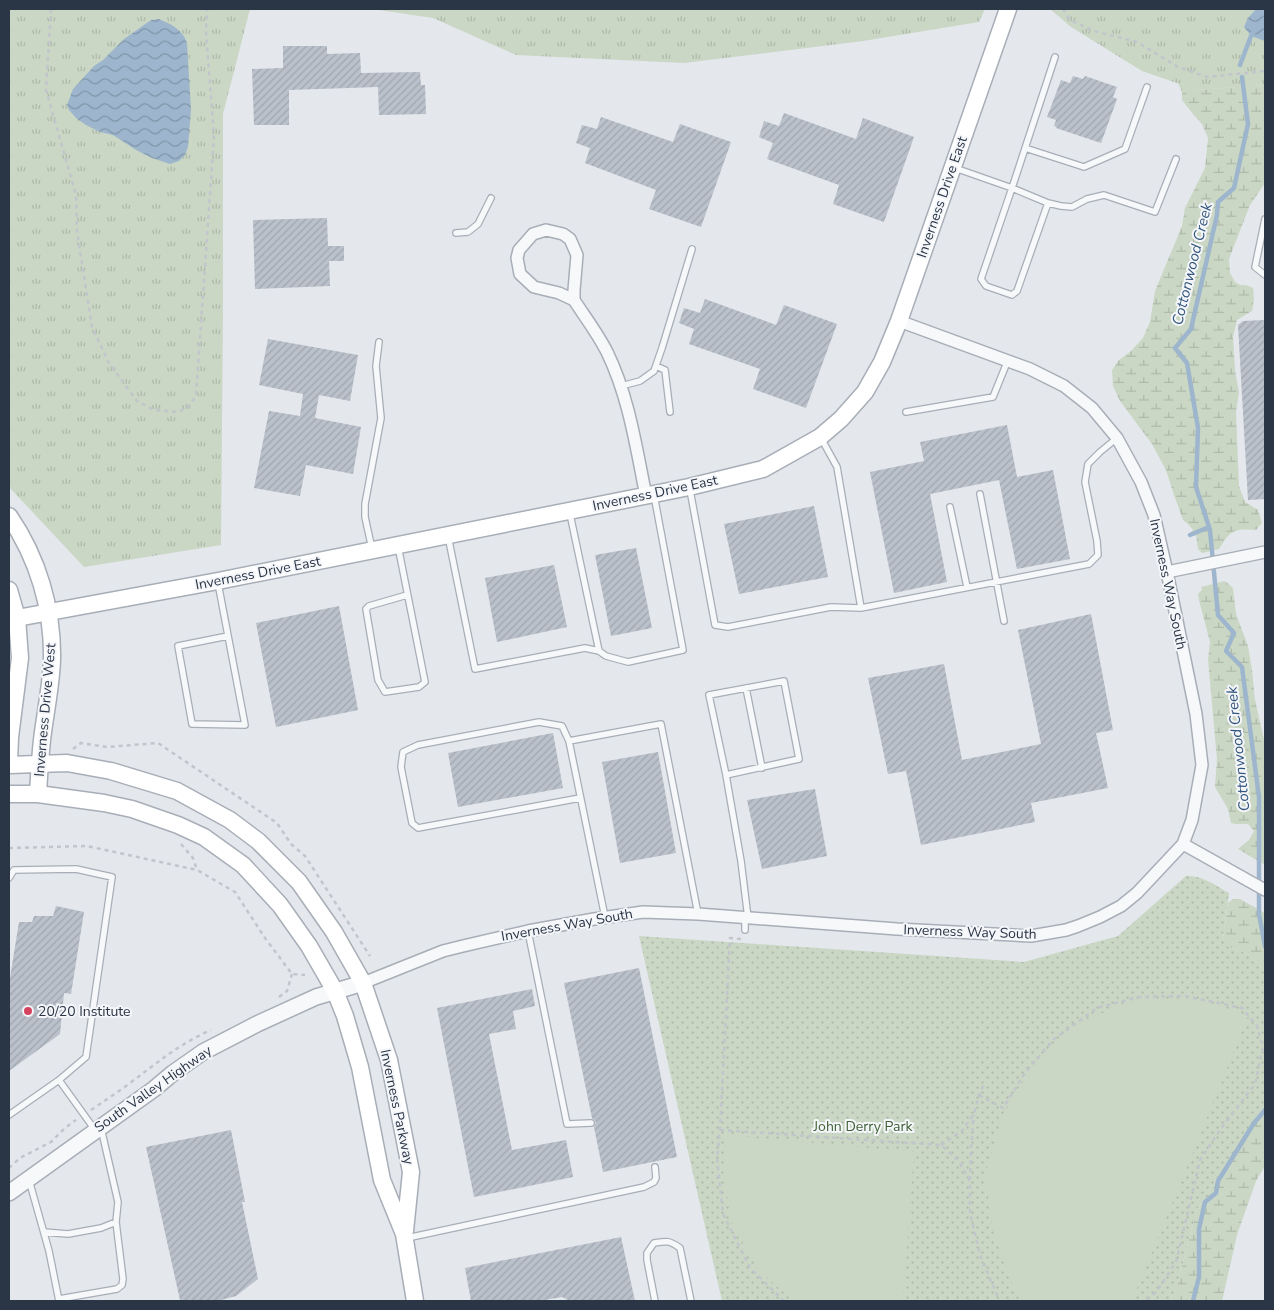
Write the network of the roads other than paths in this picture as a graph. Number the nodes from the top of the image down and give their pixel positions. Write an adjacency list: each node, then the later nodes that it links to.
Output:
1 (1008, 9): 6 (main road, Inverness Drive East)
2 (1055, 57): 4 (lane)
3 (1147, 87): 4 (lane)
4 (1025, 148): 7 (lane)
5 (1176, 158): 9 (lane)
6 (953, 168): 7 (lane); 15 (main road, Inverness Drive East)
7 (1012, 188): 9 (lane); 9 (lane)
8 (491, 198): 11 (lane)
9 (1048, 202)
10 (1265, 219): 13 (lane)
11 (456, 233)
12 (692, 249): 18 (lane)
13 (1265, 275)
14 (574, 300): 14 (street); 19 (street)
15 (899, 320): 17 (street, Inverness Way South); 22 (main road, Inverness Drive East)
16 (380, 342): 32 (lane)
17 (1008, 360): 21 (lane); 23 (street, Inverness Way South)
18 (656, 366): 19 (lane); 20 (lane)
19 (621, 386): 26 (street)
20 (670, 412)
21 (906, 412)
22 (820, 437): 24 (main road, Inverness Drive East); 40 (lane)
23 (1117, 438): 34 (street, Inverness Way South); 36 (lane)
24 (689, 488): 26 (main road, Inverness Drive East); 40 (lane)
25 (980, 494): 36 (lane)
26 (650, 495): 28 (main road, Inverness Drive East); 45 (lane)
27 (950, 507): 37 (lane)
28 (570, 512): 30 (main road, Inverness Drive East); 45 (lane)
29 (9, 516): 41 (main road, Inverness Drive West)
30 (448, 536): 31 (main road, Inverness Drive East); 45 (lane)
31 (398, 546): 32 (main road, Inverness Drive East); 39 (lane)
32 (373, 551): 35 (main road, Inverness Drive East)
33 (1265, 552): 34 (street)
34 (1167, 572): 55 (street, Inverness Way South)
35 (218, 581): 41 (main road, Inverness Drive East); 44 (lane)
36 (996, 582): 37 (lane); 43 (lane)
37 (967, 587): 40 (lane)
38 (9, 590): 42 (main road)
39 (407, 595): 39 (lane)
40 (861, 608)
41 (49, 612): 42 (main road, Inverness Drive East); 49 (main road, Inverness Drive West)
42 (17, 618): 48 (main road)
43 (1004, 621)
44 (228, 636): 44 (lane)
45 (599, 651)
46 (746, 688): 50 (lane); 50 (lane); 51 (lane)
47 (569, 741): 54 (lane); 54 (lane); 58 (lane)
48 (9, 763): 49 (main road, Inverness Parkway)
49 (40, 764): 53 (main road, Inverness Drive West); 62 (main road, Inverness Parkway)
50 (762, 768): 51 (lane)
51 (726, 774): 60 (lane)
52 (9, 792): 53 (main road, Inverness Parkway)
53 (38, 794): 63 (main road, Inverness Parkway)
54 (580, 798): 59 (lane)
55 (1183, 844): 57 (street); 60 (street, Inverness Way South)
56 (9, 878): 64 (lane)
57 (1265, 890)
58 (698, 914): 59 (street, Inverness Way South); 60 (street, Inverness Way South)
59 (605, 918): 61 (street, Inverness Way South)
60 (746, 922)
61 (528, 931): 62 (street, Inverness Way South); 66 (lane)
62 (363, 983): 63 (street, South Valley Highway); 73 (main road, Inverness Parkway)
63 (335, 991): 67 (street, South Valley Highway); 73 (main road, Inverness Parkway)
64 (59, 1080): 65 (lane); 67 (lane)
65 (9, 1115)
66 (590, 1123)
67 (98, 1128): 69 (street, South Valley Highway); 71 (lane)
68 (655, 1167): 73 (lane)
69 (28, 1178): 70 (street, South Valley Highway); 72 (lane)
70 (9, 1193)
71 (116, 1222): 72 (lane); 74 (lane)
72 (44, 1232): 74 (lane)
73 (405, 1236): 75 (main road, Inverness Parkway)
74 (59, 1300)
75 (415, 1301)
76 (655, 1301): 77 (lane)
77 (691, 1301)

